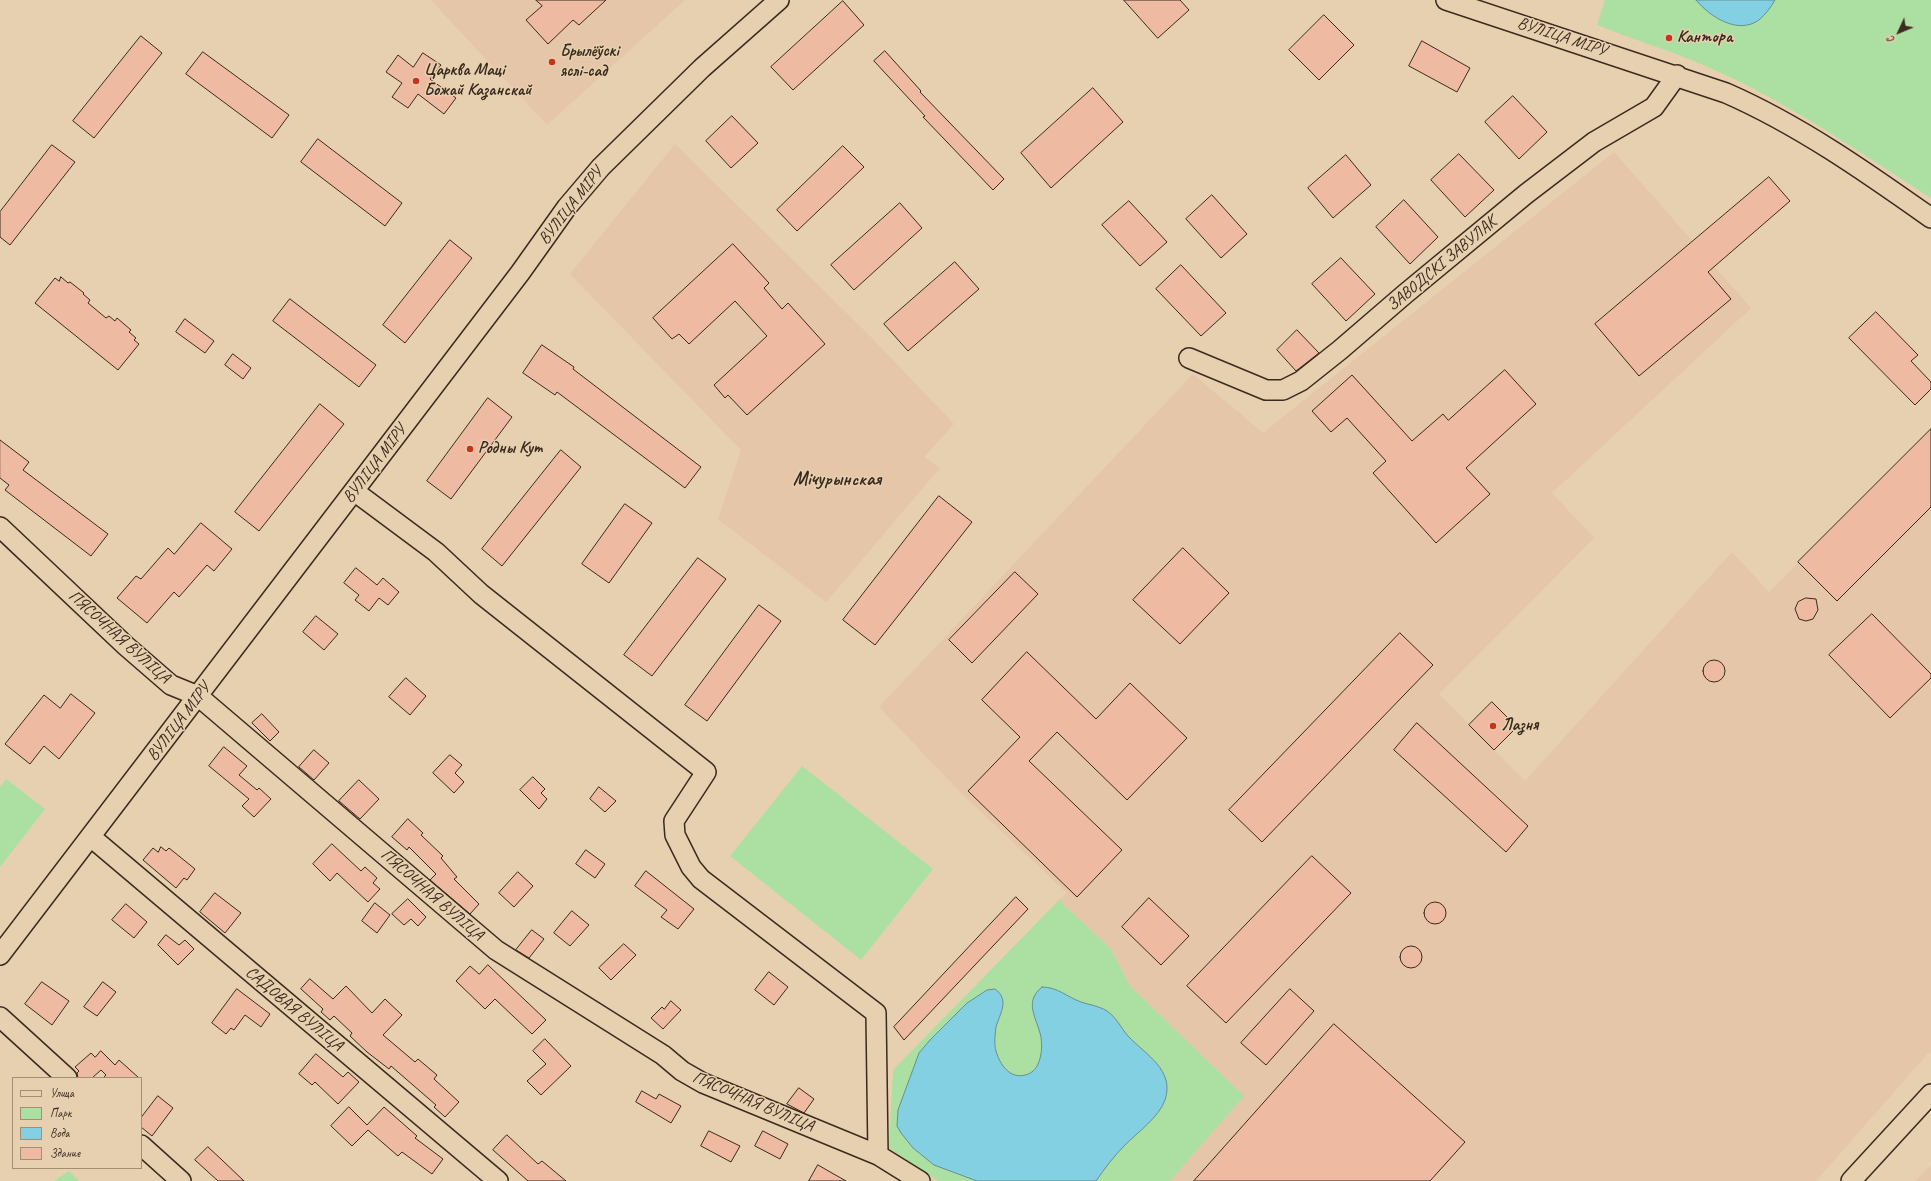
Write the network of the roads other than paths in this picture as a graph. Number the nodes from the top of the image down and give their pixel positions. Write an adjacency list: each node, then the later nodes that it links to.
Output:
1 (780, 0): 6 (street, ВУЛІЦА МІРУ)
2 (1446, 0): 3 (street, ВУЛІЦА МІРУ)
3 (1677, 75): 4 (street, ВУЛІЦА МІРУ); 5 (street, ЗАВОДСКІ ЗАВУЛАК)
4 (1931, 218)
5 (1189, 358)
6 (354, 491): 8 (street, ВУЛІЦА МІРУ); 15 (street)
7 (0, 527): 8 (street, ПЯСОЧНАЯ ВУЛІЦА)
8 (198, 696): 9 (street, ВУЛІЦА МІРУ); 15 (street, ПЯСОЧНАЯ ВУЛІЦА)
9 (91, 837): 10 (street, ВУЛІЦА МІРУ); 17 (street, САДОВАЯ ВУЛІЦА)
10 (0, 955)
11 (0, 1017): 12 (street)
12 (66, 1077)
13 (1931, 1094): 19 (street)
14 (142, 1146): 16 (street)
15 (878, 1155): 18 (street, ПЯСОЧНАЯ ВУЛІЦА)
16 (181, 1181)
17 (498, 1181)
18 (920, 1181)
19 (1851, 1181)

